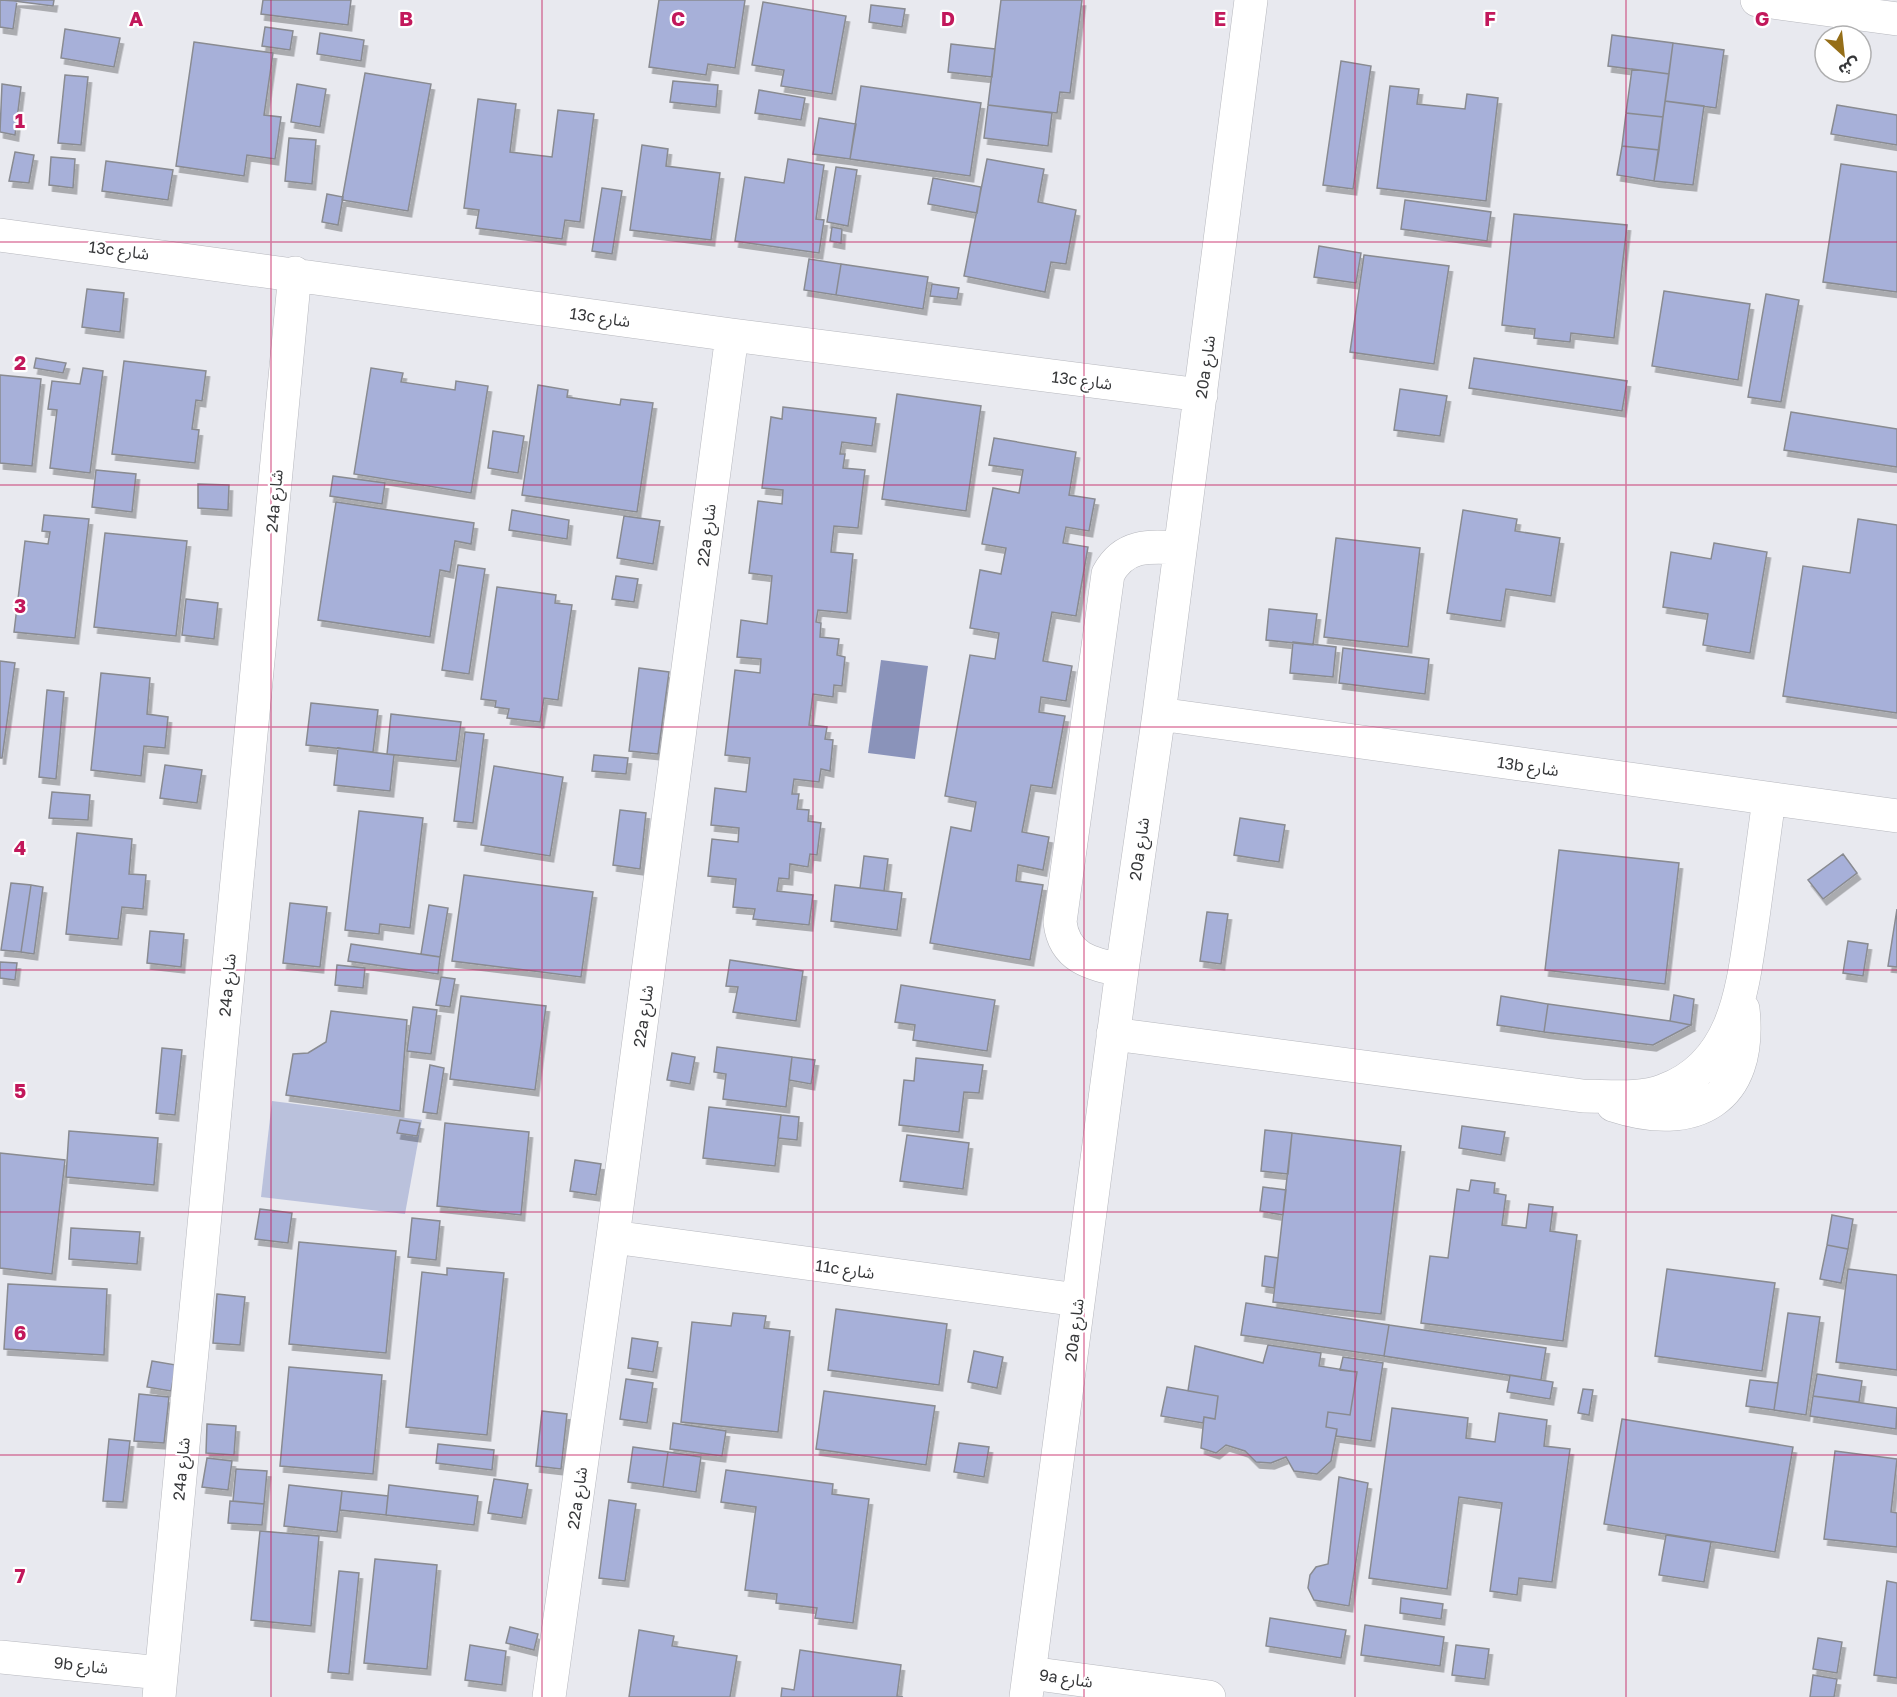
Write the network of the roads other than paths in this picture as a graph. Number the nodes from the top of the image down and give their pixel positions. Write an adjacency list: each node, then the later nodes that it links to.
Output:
1 (1251, 0): 8 (street, 20a شارع)
2 (1757, 0): 3 (street)
3 (1831, 5): 4 (street)
4 (1897, 19)
5 (0, 235): 6 (street, 13c شارع)
6 (295, 273): 7 (street, 13c شارع); 18 (street, 24a شارع)
7 (732, 335): 8 (street, 13c شارع); 15 (street, 22a شارع)
8 (1201, 395): 9 (street, 20a شارع)
9 (1180, 548): 10 (street, 20a شارع); 13 (street)
10 (1159, 714): 11 (street, 13b شارع); 13 (street, 20a شارع)
11 (1769, 799): 12 (street, 13b شارع); 14 (street)
12 (1897, 816)
13 (1122, 970): 14 (street, 20a شارع)
14 (1113, 1034): 16 (street, 20a شارع)
15 (614, 1237): 16 (street, 11c شارع); 20 (street, 22a شارع)
16 (1078, 1300): 19 (street, 20a شارع)
17 (0, 1657): 18 (street, 9b شارع)
18 (160, 1685)
19 (1028, 1685): 21 (street, 9a شارع)
20 (549, 1697)
21 (1209, 1697)

